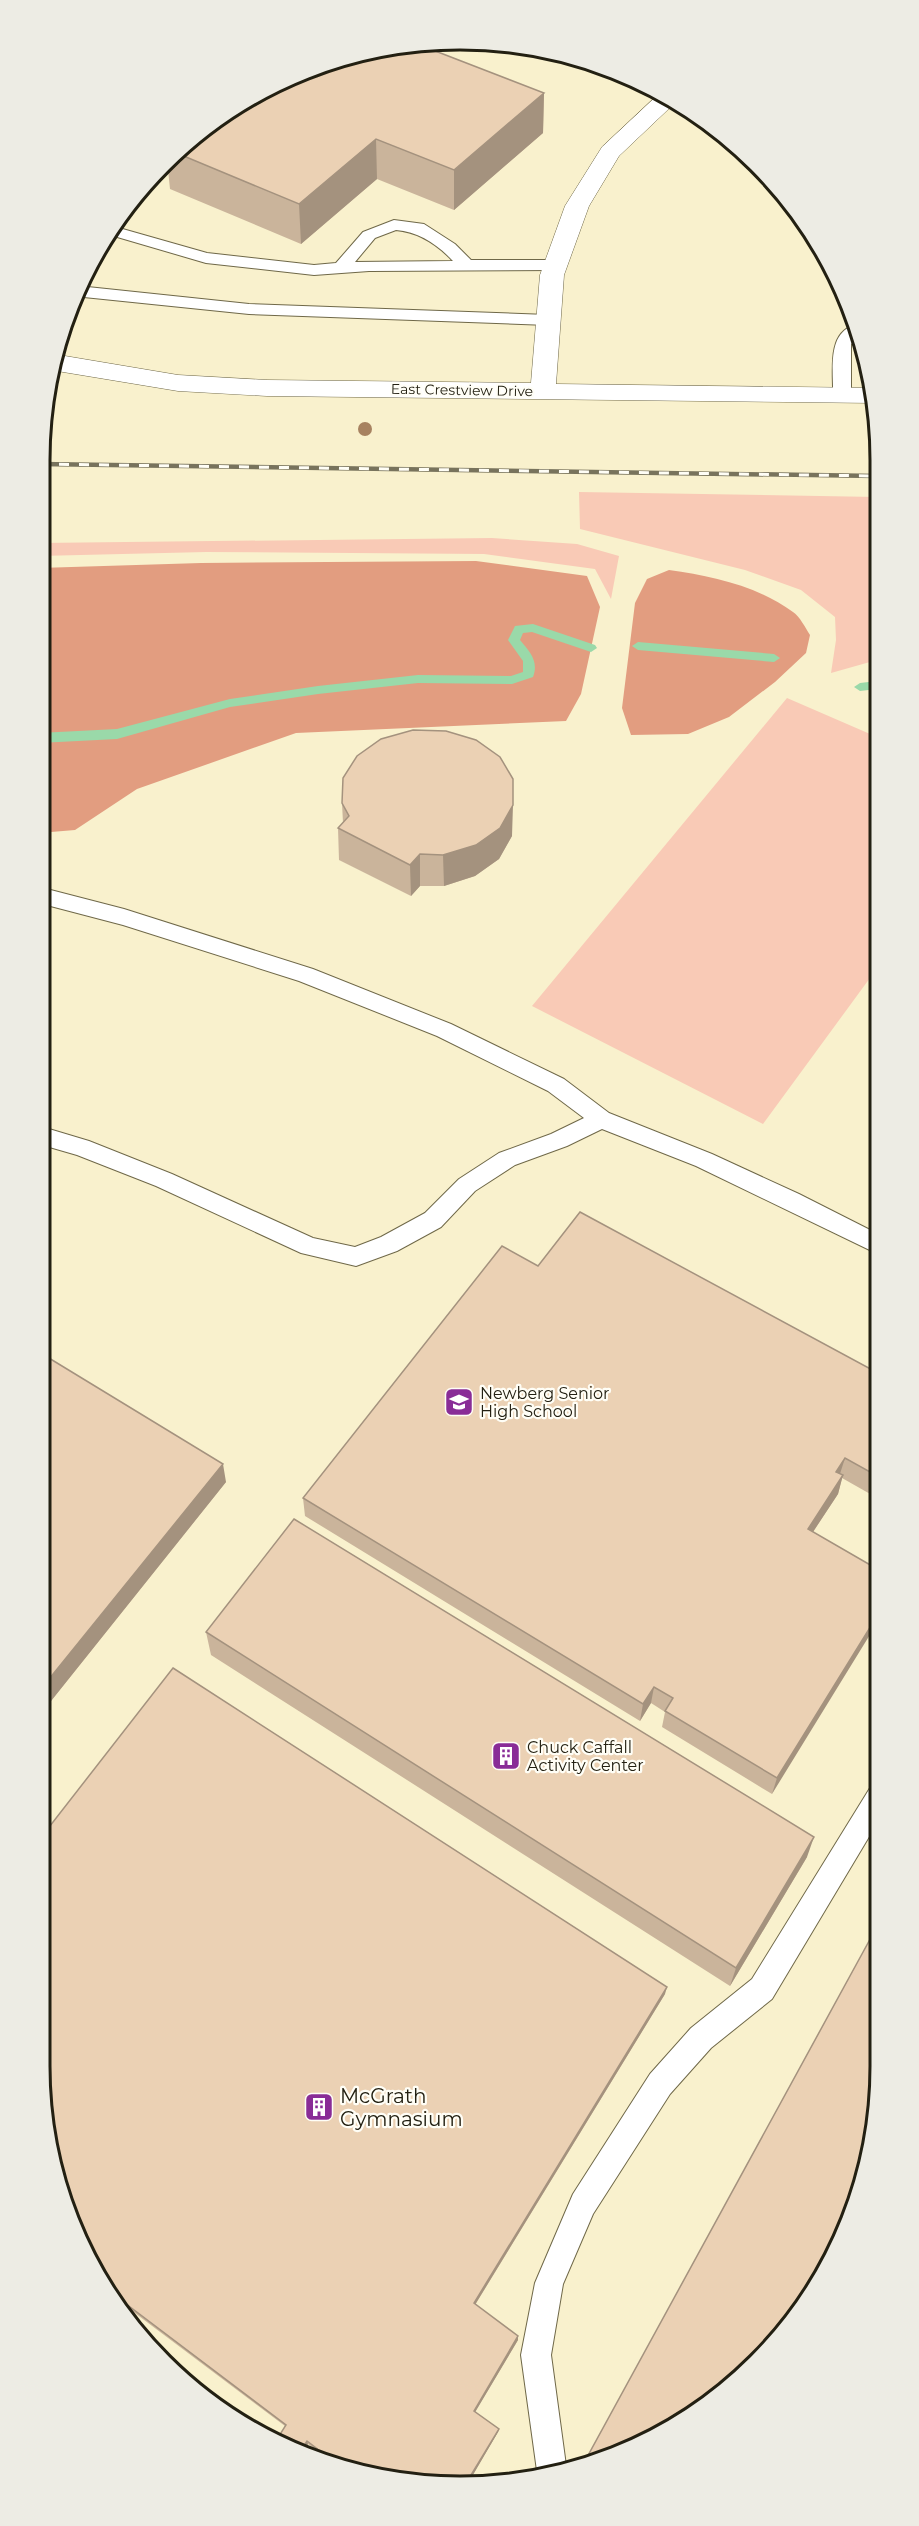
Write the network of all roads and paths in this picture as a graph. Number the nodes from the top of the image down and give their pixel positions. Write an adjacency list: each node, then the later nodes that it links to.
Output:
1 (662, 103): 4 (street)
2 (119, 233): 5 (lane)
3 (466, 265): 4 (lane); 5 (lane); 5 (lane)
4 (555, 265): 7 (street)
5 (340, 268)
6 (86, 292): 7 (lane)
7 (548, 320): 10 (street)
8 (852, 340): 11 (lane)
9 (61, 363): 10 (street, East Crestview Drive)
10 (543, 392): 11 (street, East Crestview Drive)
11 (842, 396): 12 (street, East Crestview Drive)
12 (864, 396)
13 (50, 898): 14 (lane)
14 (601, 1119): 15 (lane); 16 (lane)
15 (50, 1138)
16 (870, 1241)
17 (870, 1812): 18 (lane)
18 (551, 2466)

